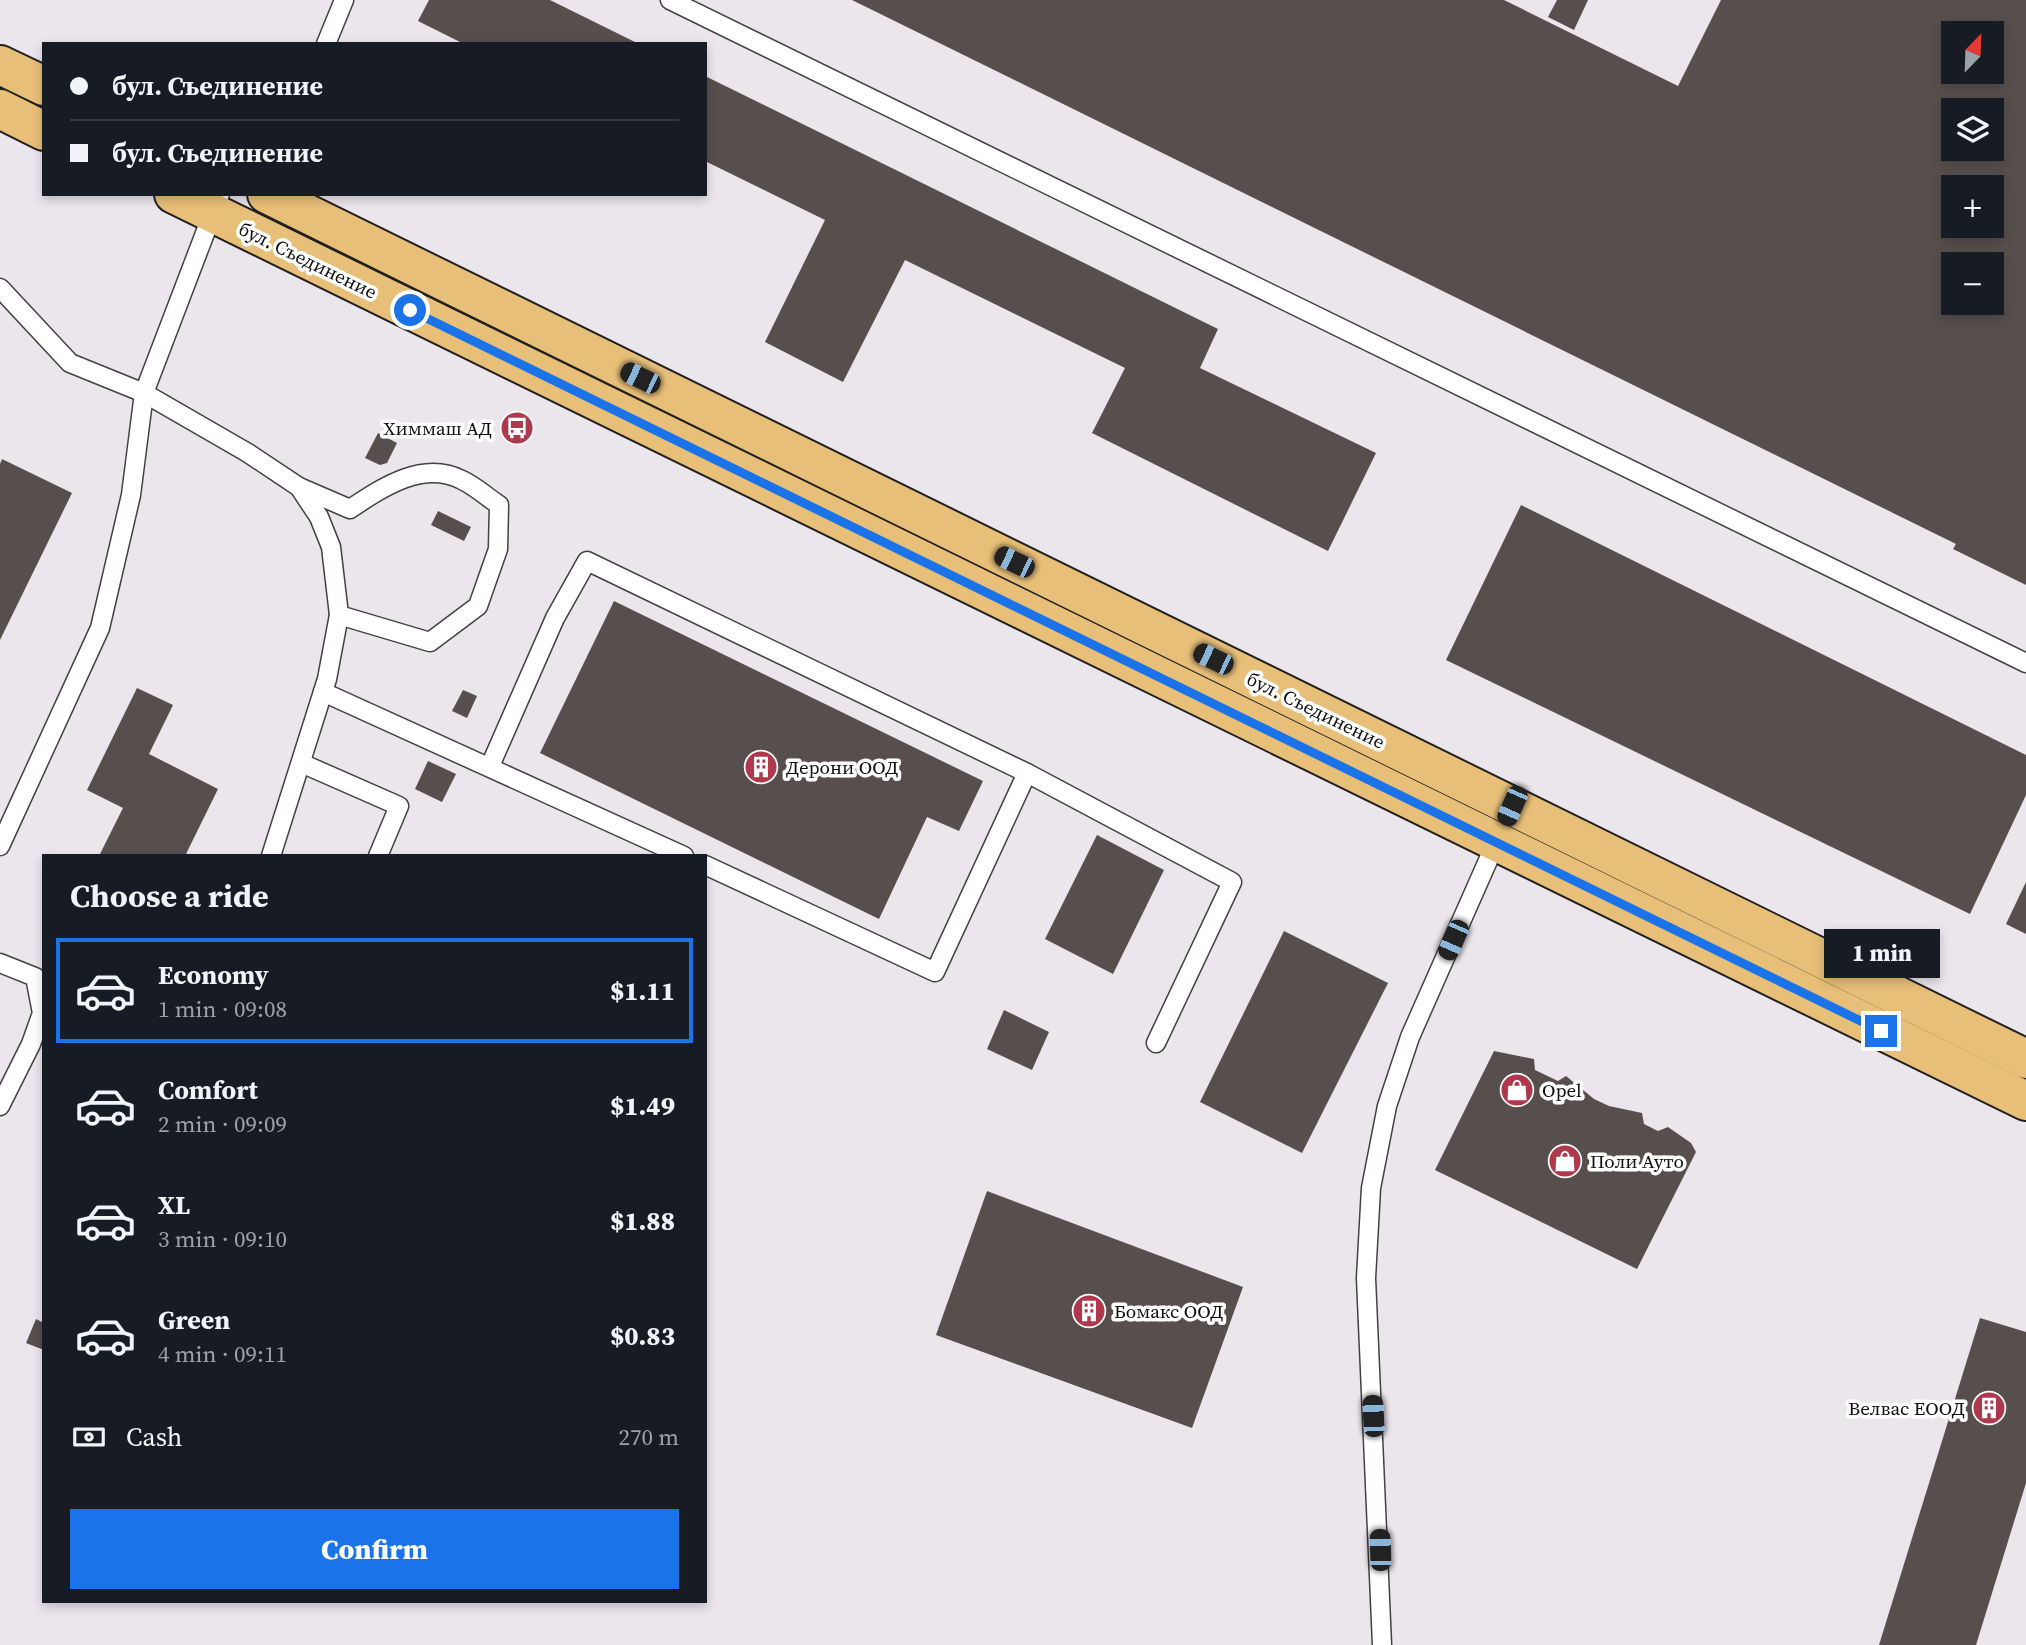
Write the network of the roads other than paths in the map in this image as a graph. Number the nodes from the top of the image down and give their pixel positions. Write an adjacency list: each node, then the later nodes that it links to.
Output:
1 (344, 0): 3 (lane)
2 (670, 0): 15 (lane)
3 (327, 42)
4 (0, 65): 5 (main road)
5 (42, 85)
6 (0, 109): 7 (main road)
7 (42, 130)
8 (182, 196): 10 (main road, бул. Съединение)
9 (271, 196): 20 (main road, бул. Съединение)
10 (216, 204): 12 (lane); 21 (main road, бул. Съединение)
11 (0, 288): 12 (lane)
12 (144, 393): 13 (lane); 22 (lane)
13 (299, 487): 14 (lane); 14 (lane)
14 (339, 615): 16 (lane)
15 (2026, 663)
16 (323, 692): 17 (lane); 18 (lane)
17 (301, 763): 23 (lane); 24 (lane)
18 (490, 766): 19 (lane); 25 (lane)
19 (1027, 772): 26 (lane); 28 (lane)
20 (1512, 806): 21 (lane); 29 (main road, бул. Съединение)
21 (1496, 843): 30 (main road, бул. Съединение); 32 (lane)
22 (0, 846)
23 (272, 854)
24 (379, 854)
25 (680, 854)
26 (707, 867)
27 (0, 963): 31 (lane)
28 (1156, 1043)
29 (2026, 1059)
30 (2026, 1101)
31 (0, 1106)
32 (1382, 1645)

